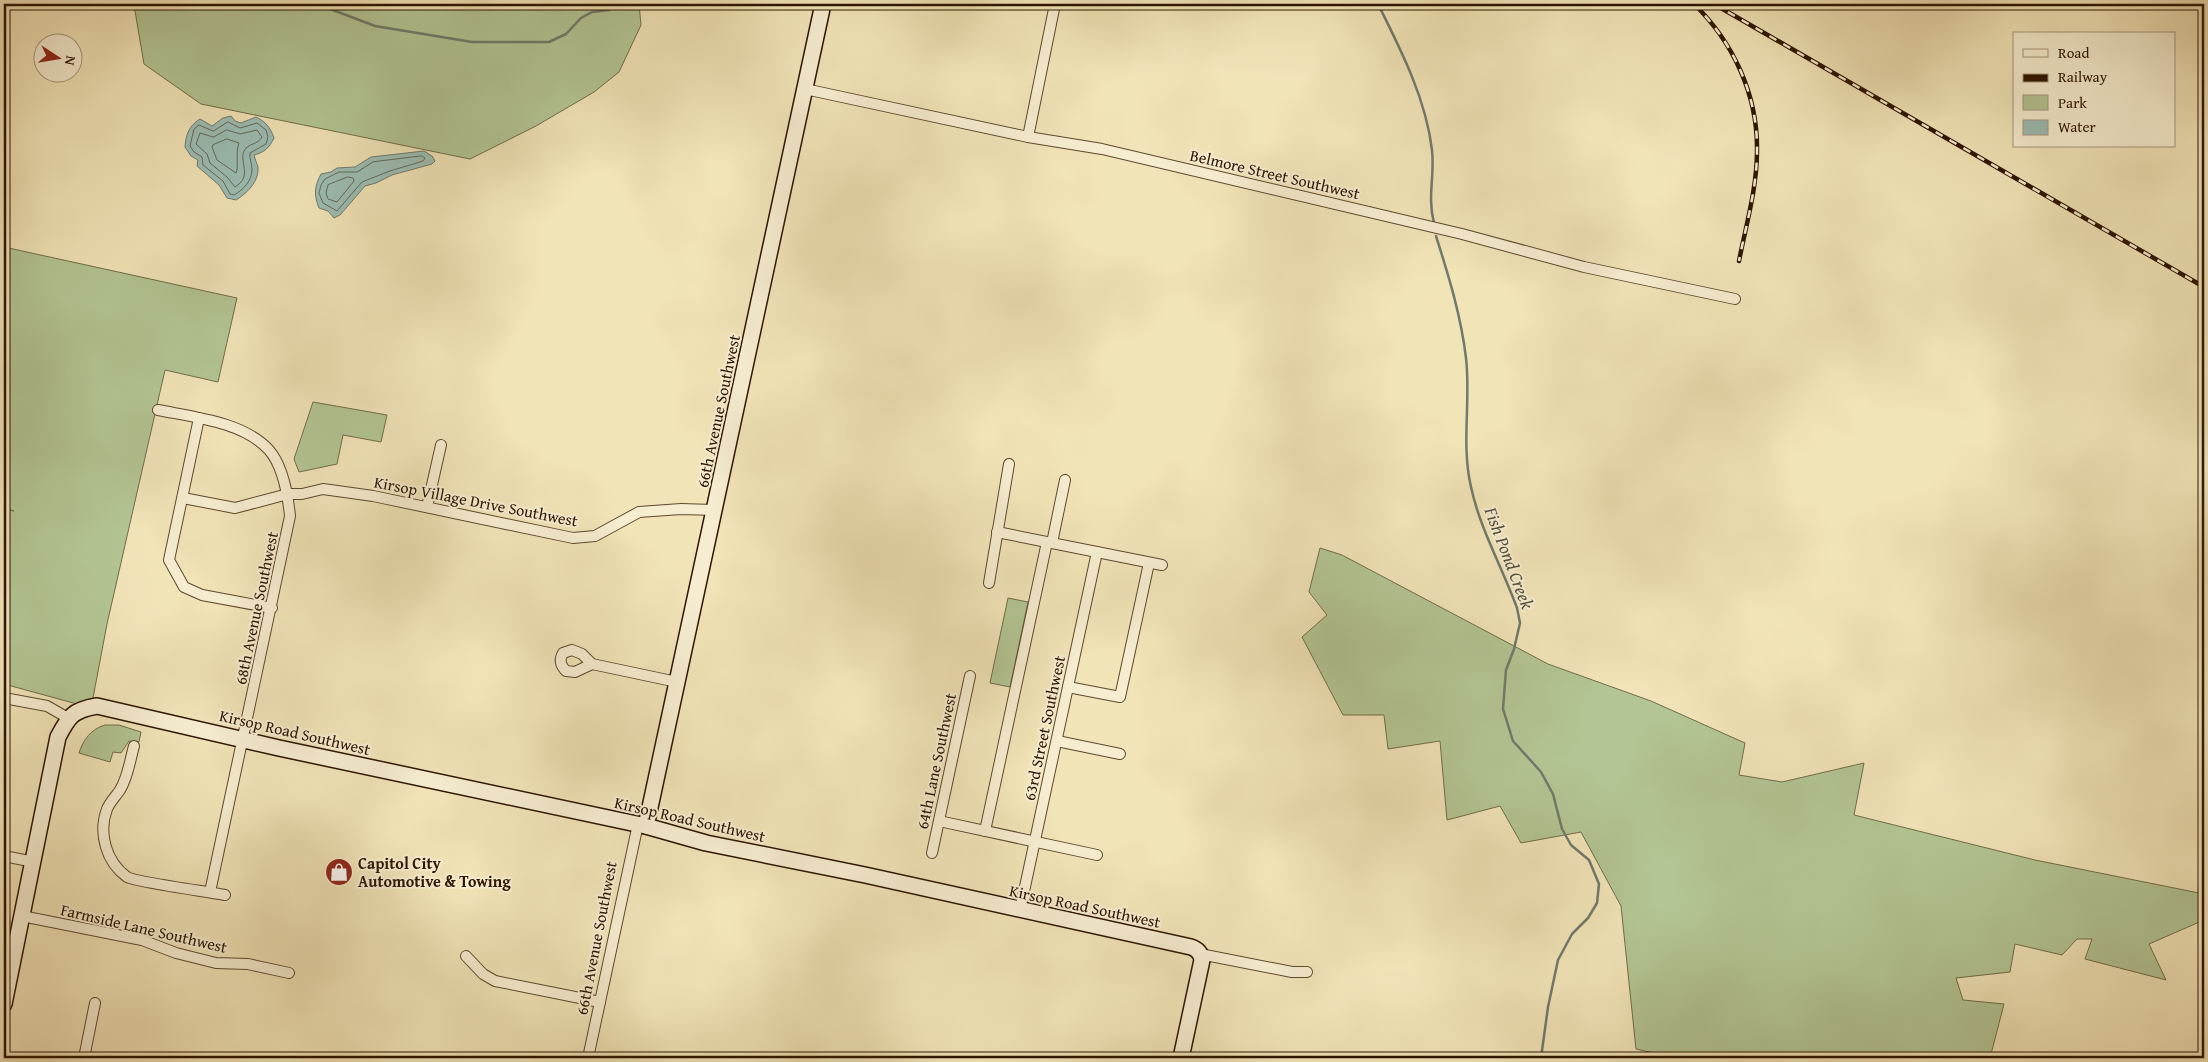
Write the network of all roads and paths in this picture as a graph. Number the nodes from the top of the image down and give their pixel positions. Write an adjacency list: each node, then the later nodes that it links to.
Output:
1 (823, 4): 3 (street, 66th Avenue Southwest)
2 (1055, 4): 4 (street)
3 (805, 89): 4 (street, Belmore Street Southwest); 14 (street, 66th Avenue Southwest)
4 (1028, 137): 5 (street, Belmore Street Southwest)
5 (1735, 299)
6 (158, 410): 7 (street, 68th Avenue Southwest)
7 (199, 418): 11 (street, 68th Avenue Southwest); 12 (street)
8 (441, 445): 13 (street)
9 (1009, 464): 15 (street)
10 (1065, 480): 16 (street)
11 (288, 494): 12 (street, Kirsop Village Drive Southwest); 13 (street, Kirsop Village Drive Southwest); 21 (street, 68th Avenue Southwest)
12 (183, 498): 21 (street)
13 (427, 507): 14 (street, Kirsop Village Drive Southwest)
14 (714, 510): 24 (street, 66th Avenue Southwest)
15 (997, 532): 16 (street); 20 (street)
16 (1050, 542): 17 (street); 34 (street)
17 (1097, 552): 18 (street); 25 (street, 63rd Street Southwest)
18 (1149, 562): 19 (street); 25 (street)
19 (1162, 565)
20 (989, 583)
21 (272, 608): 28 (street, 68th Avenue Southwest)
22 (592, 664): 24 (street)
23 (970, 676): 32 (street, 64th Lane Southwest)
24 (678, 682): 33 (street, 66th Avenue Southwest)
25 (1068, 687): 29 (street, 63rd Street Southwest)
26 (4, 698): 27 (street)
27 (68, 718): 28 (street, Kirsop Road Southwest); 39 (street)
28 (244, 740): 33 (street, Kirsop Road Southwest); 40 (street, 68th Avenue Southwest)
29 (1057, 741): 31 (street); 35 (street, 63rd Street Southwest)
30 (134, 746): 40 (street)
31 (1120, 754)
32 (939, 821): 34 (street); 36 (street, 64th Lane Southwest)
33 (642, 825): 42 (street, Kirsop Road Southwest); 48 (street, 66th Avenue Southwest)
34 (986, 831): 35 (street)
35 (1035, 842): 37 (street); 42 (street, 63rd Street Southwest)
36 (932, 853)
37 (1097, 855)
38 (4, 856): 39 (street)
39 (34, 862): 43 (street)
40 (210, 892): 41 (street)
41 (225, 895)
42 (1020, 910): 44 (street, Kirsop Road Southwest)
43 (22, 916): 46 (street, Farmside Lane Southwest); 49 (street)
44 (1200, 954): 47 (street); 53 (street)
45 (466, 956): 48 (street)
46 (289, 972)
47 (1307, 972)
48 (600, 1002): 52 (street, 66th Avenue Southwest)
49 (4, 1004)
50 (95, 1004): 51 (street)
51 (84, 1058)
52 (588, 1058)
53 (1180, 1058)

